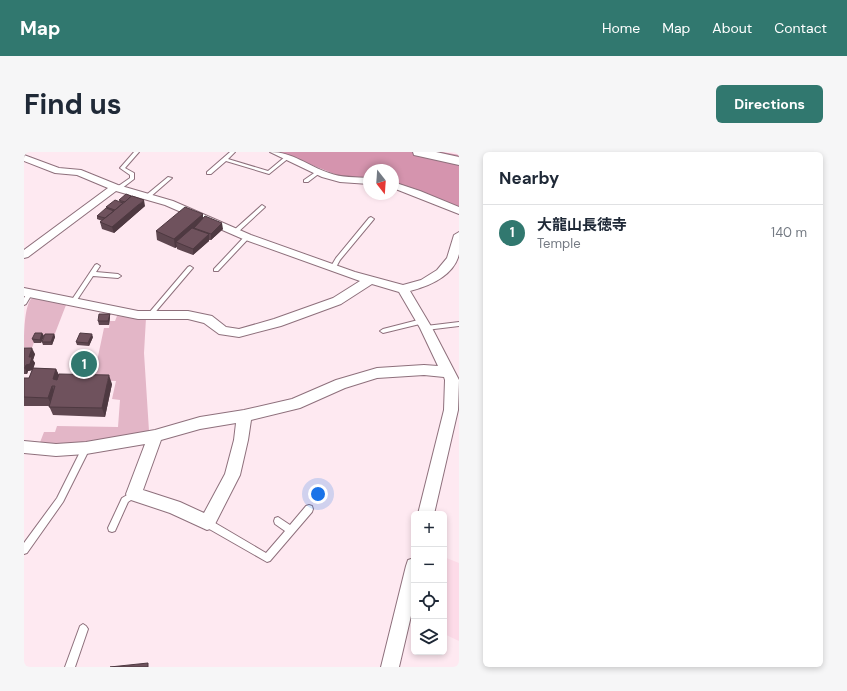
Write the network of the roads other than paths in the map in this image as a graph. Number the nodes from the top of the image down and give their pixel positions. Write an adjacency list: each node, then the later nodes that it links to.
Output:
1 (137, 152): 15 (lane)
2 (233, 152): 7 (lane)
3 (275, 152): 5 (street)
4 (419, 152): 8 (street)
5 (288, 157): 7 (lane); 9 (street)
6 (24, 158): 15 (street)
7 (226, 159): 10 (lane)
8 (459, 161)
9 (319, 172): 12 (lane); 13 (street)
10 (209, 173)
11 (170, 178): 16 (lane)
12 (306, 181)
13 (363, 181)
14 (399, 187): 18 (street)
15 (117, 188): 16 (street); 23 (street)
16 (147, 197): 20 (street)
17 (262, 207): 20 (lane)
18 (459, 211)
19 (371, 219): 26 (lane)
20 (235, 232): 22 (street)
21 (459, 236): 31 (street)
22 (247, 237): 26 (street); 27 (lane)
23 (24, 255)
24 (97, 266): 28 (lane)
25 (190, 268): 34 (lane)
26 (333, 268): 30 (street)
27 (216, 270)
28 (93, 274): 29 (lane); 33 (lane)
29 (118, 276)
30 (370, 280): 31 (street); 34 (street)
31 (403, 289): 35 (street)
32 (26, 296): 33 (street)
33 (73, 302): 34 (street)
34 (150, 315)
35 (424, 324): 36 (lane); 37 (lane); 38 (street)
36 (459, 324)
37 (383, 331)
38 (449, 372): 39 (street); 40 (street)
39 (455, 409): 46 (street)
40 (244, 416): 41 (street); 48 (street)
41 (155, 436): 43 (street); 44 (street)
42 (24, 447): 43 (street)
43 (86, 448): 51 (lane)
44 (134, 494): 48 (street); 49 (lane)
45 (309, 509): 50 (lane)
46 (427, 511)
47 (278, 521): 50 (lane)
48 (207, 524): 50 (lane)
49 (112, 528)
50 (291, 530)
51 (24, 550)
52 (411, 579): 55 (street)
53 (83, 629): 54 (lane)
54 (70, 667)
55 (390, 667)

